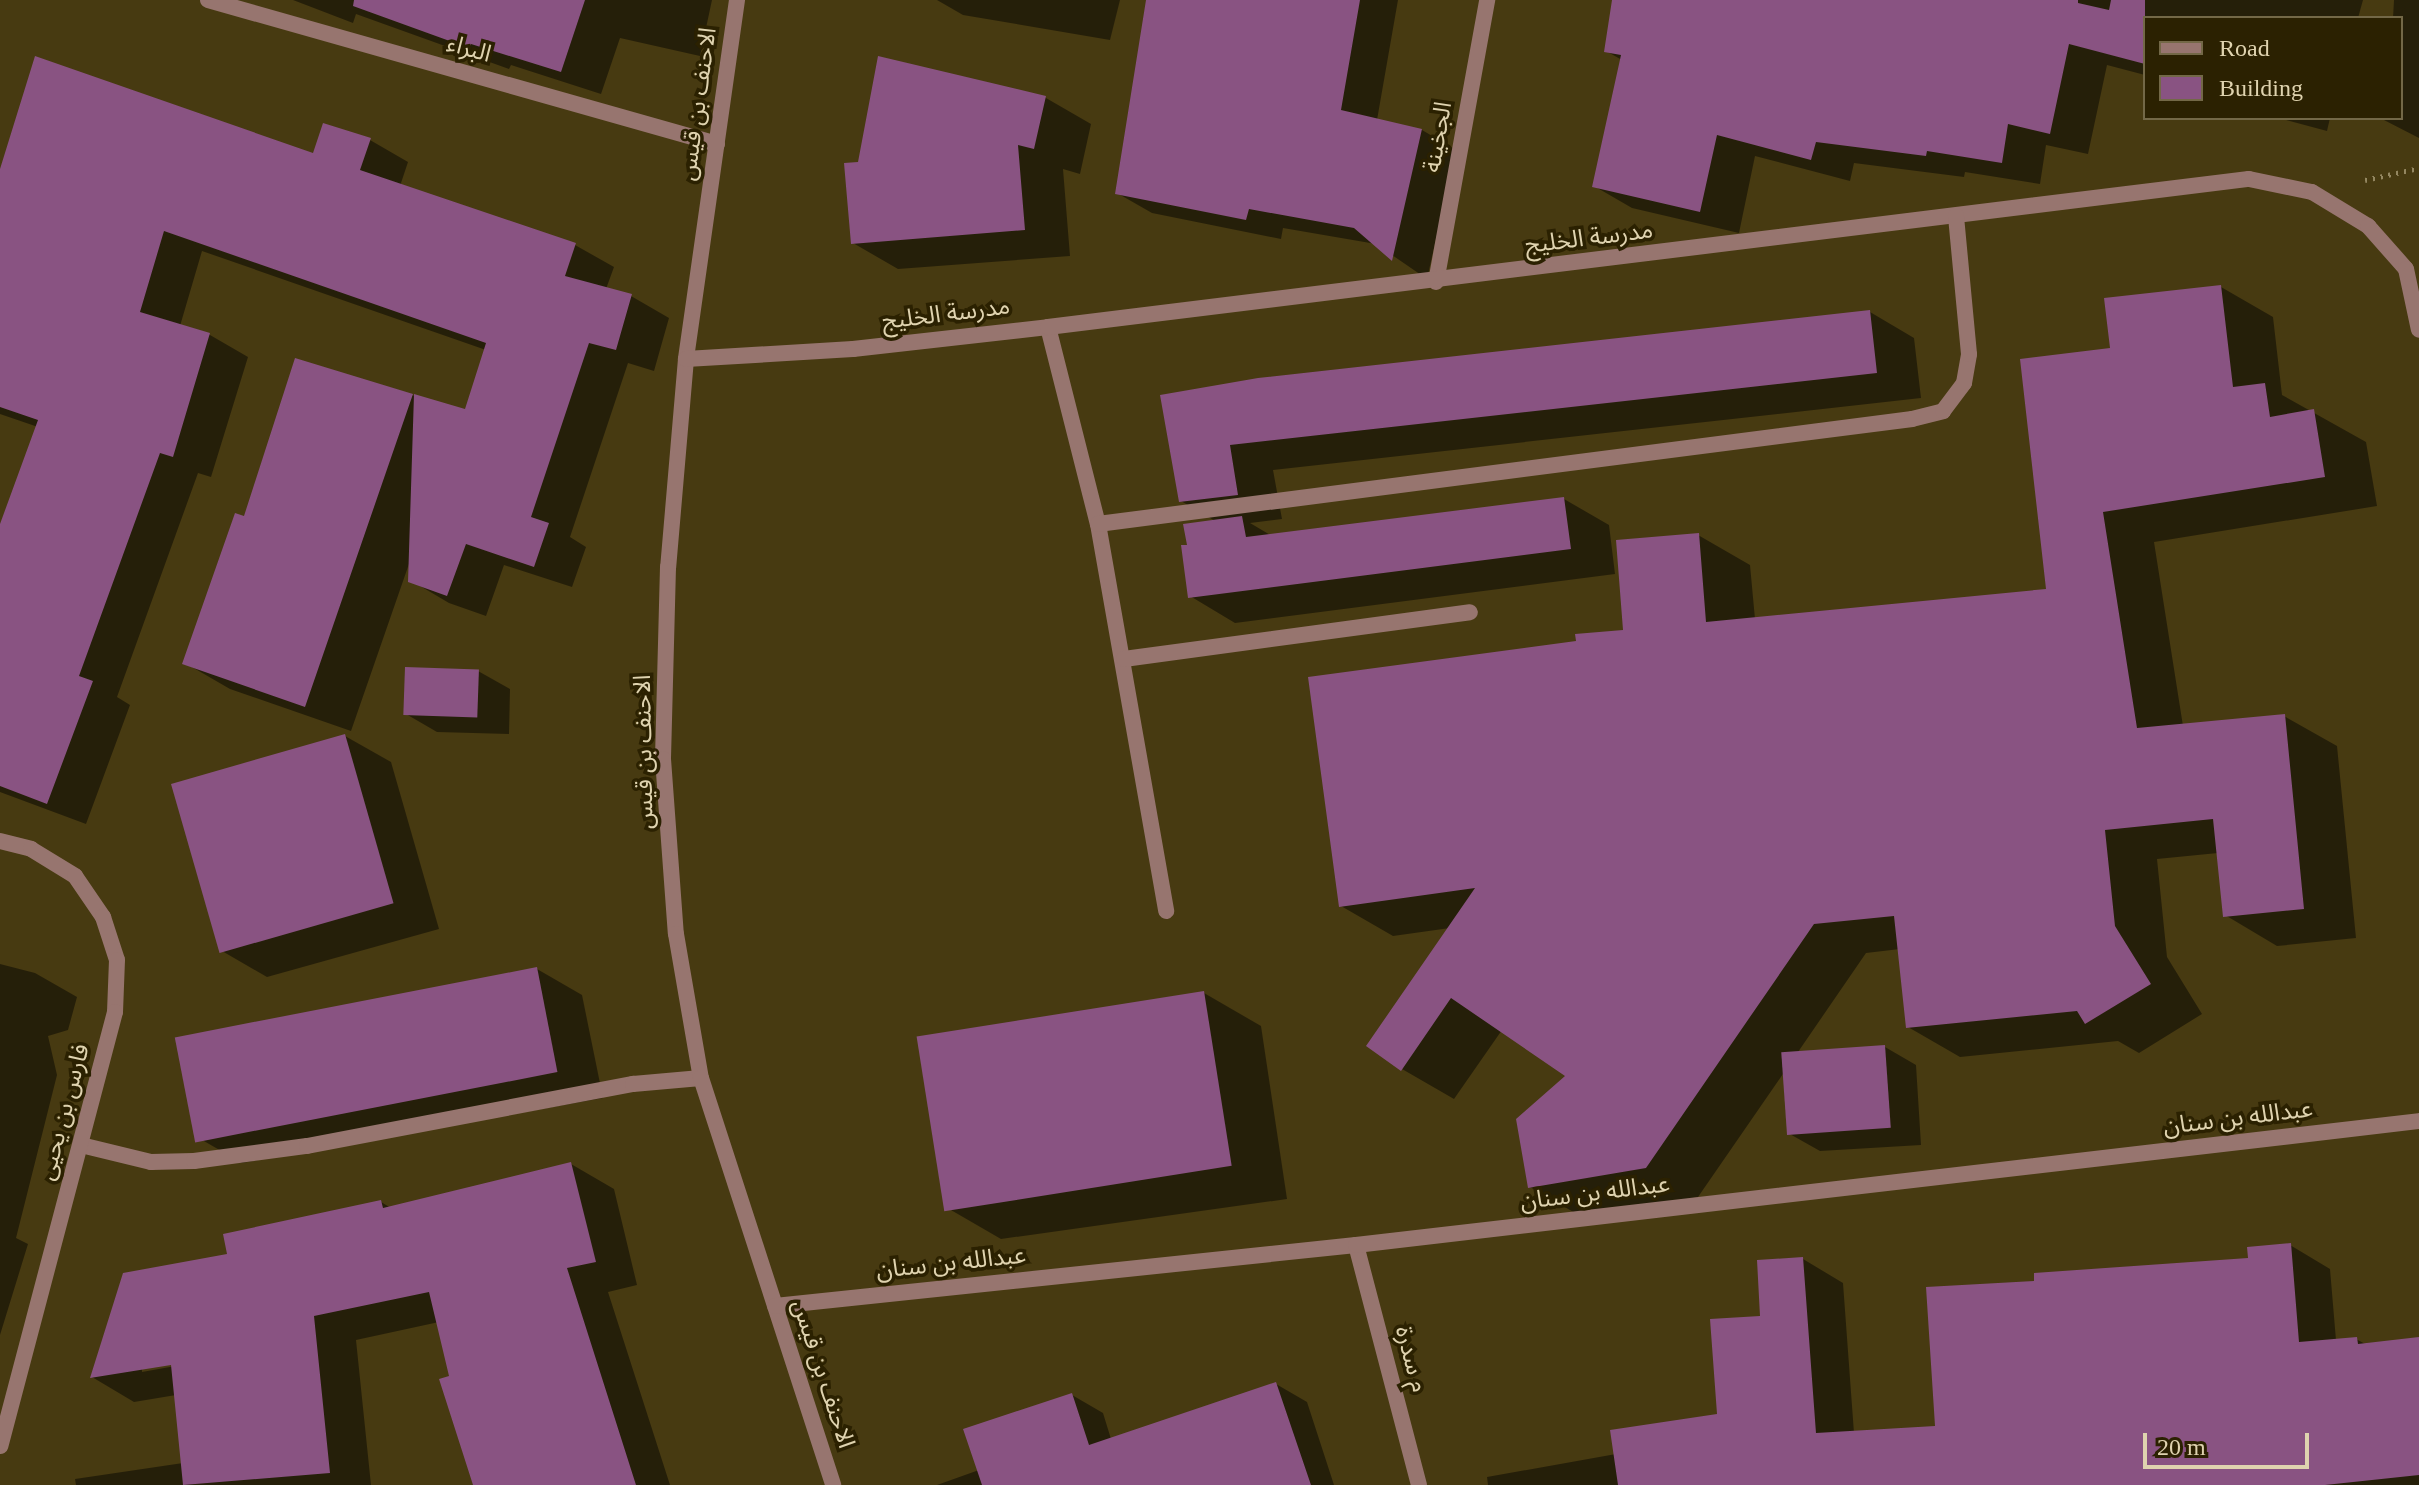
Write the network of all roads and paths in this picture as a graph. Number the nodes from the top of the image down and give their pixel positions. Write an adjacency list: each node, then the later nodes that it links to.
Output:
1 (208, 0): 4 (street, البراء)
2 (737, 0): 4 (street, الاحنف بن قيس)
3 (1487, 0): 6 (street, الجخينة)
4 (717, 144): 9 (street, الاحنف بن قيس)
5 (1956, 216): 6 (street, مدرسة الخليج); 8 (street, مدرسة الخليج); 10 (street)
6 (1436, 282): 7 (street, مدرسة الخليج)
7 (1048, 327): 9 (street, مدرسة الخليج); 10 (street)
8 (2419, 330)
9 (686, 359): 15 (street, الاحنف بن قيس)
10 (1098, 524): 12 (street)
11 (1470, 612): 12 (street)
12 (1124, 659): 14 (street)
13 (0, 841): 17 (street, فارس بن يحيى)
14 (1166, 911)
15 (701, 1078): 17 (street); 19 (street, الاحنف بن قيس)
16 (2419, 1121): 18 (street, عبدالله بن سنان)
17 (81, 1145): 20 (street, فارس بن يحيى)
18 (1356, 1245): 19 (street, عبدالله بن سنان); 22 (street, م سدرة)
19 (775, 1306): 21 (street, الاحنف بن قيس)
20 (0, 1446)
21 (833, 1485)
22 (1419, 1485)

